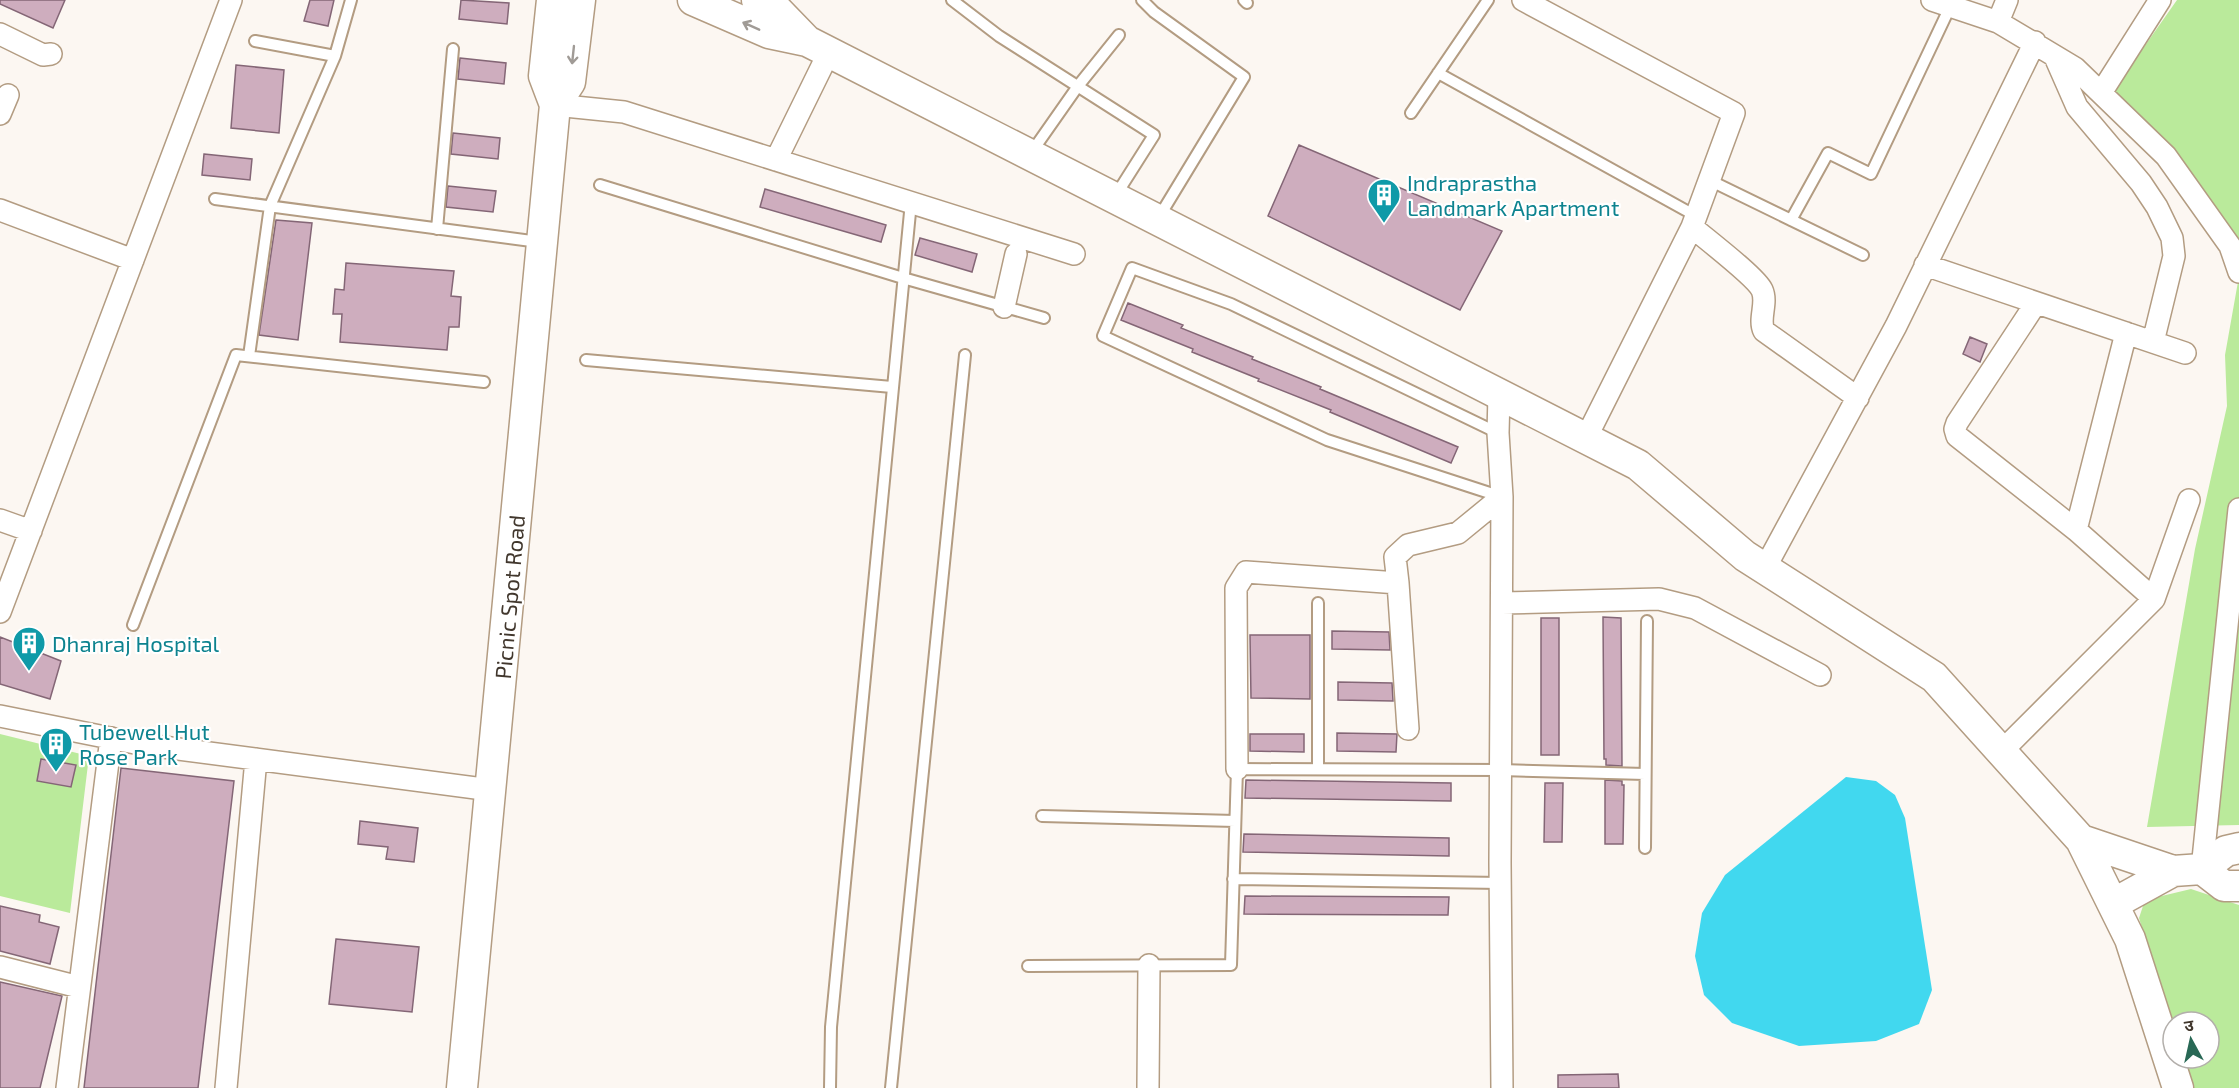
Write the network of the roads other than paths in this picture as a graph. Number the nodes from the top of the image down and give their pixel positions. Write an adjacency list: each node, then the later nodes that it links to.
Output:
1 (231, 0): 46 (street)
2 (351, 0): 22 (lane)
3 (552, 0): 27 (street, Picnic Spot Road)
4 (580, 0): 27 (street, Picnic Spot Road, one-way to 27)
5 (693, 0): 19 (street, one-way to 5)
6 (757, 0): 19 (street)
7 (952, 0): 25 (lane)
8 (1142, 0): 38 (lane)
9 (1523, 0): 31 (street)
10 (2007, 0): 14 (street)
11 (2160, 0): 26 (street)
12 (1485, 1): 24 (lane)
13 (1941, 4): 14 (street); 39 (lane)
14 (1998, 22): 18 (street)
15 (0, 34): 21 (street)
16 (1119, 35): 25 (lane)
17 (255, 41): 22 (lane)
18 (2035, 42): 23 (street); 47 (street)
19 (818, 47): 29 (street); 30 (street)
20 (453, 49): 41 (lane)
21 (51, 54)
22 (335, 56): 36 (lane)
23 (2055, 57): 26 (street); 54 (street)
24 (1438, 73): 28 (lane); 40 (lane)
25 (1078, 86): 29 (lane); 33 (lane)
26 (2101, 93): 48 (street)
27 (555, 105): 30 (street); 42 (street, Picnic Spot Road)
28 (1411, 114)
29 (1030, 155): 33 (street)
30 (776, 160): 35 (street)
31 (1709, 180): 39 (lane); 40 (street)
32 (600, 185): 49 (lane)
33 (1114, 198): 38 (street)
34 (215, 199): 36 (lane)
35 (910, 202): 44 (street); 49 (lane)
36 (270, 207): 41 (lane); 57 (lane)
37 (0, 210): 46 (street)
38 (1157, 220): 61 (street)
39 (1791, 220): 45 (lane)
40 (1694, 222): 62 (street); 64 (street)
41 (437, 229): 42 (lane)
42 (542, 242): 89 (street, Picnic Spot Road)
43 (1016, 254): 51 (street)
44 (1074, 254)
45 (1863, 255)
46 (133, 260): 70 (street)
47 (1925, 265): 50 (street); 62 (street)
48 (2239, 272)
49 (903, 278): 51 (lane); 60 (lane)
50 (2037, 303): 53 (street); 69 (street)
51 (1004, 307): 52 (lane)
52 (1044, 318)
53 (2126, 333): 54 (street); 69 (street)
54 (2153, 342): 55 (street)
55 (2185, 353)
56 (965, 355): 108 (lane)
57 (249, 356): 59 (lane); 78 (lane)
58 (586, 360): 60 (lane)
59 (484, 382)
60 (892, 387): 107 (lane)
61 (1499, 395): 63 (street); 64 (street)
62 (1858, 398): 71 (street)
63 (1498, 434): 65 (street); 65 (lane)
64 (1586, 438): 71 (street)
65 (1503, 497): 72 (street); 75 (street)
66 (2188, 500): 73 (street)
67 (2239, 508): 95 (street)
68 (0, 520): 70 (street)
69 (2076, 530): 73 (street)
70 (31, 531): 76 (street)
71 (1765, 568): 83 (street)
72 (1398, 583): 81 (street); 86 (street)
73 (2154, 599): 83 (street)
74 (1318, 603): 85 (lane)
75 (1502, 603): 79 (street); 87 (street)
76 (0, 612)
77 (1647, 621): 88 (lane)
78 (133, 625)
79 (1820, 675)
80 (0, 716): 82 (street)
81 (1408, 729)
82 (111, 738): 84 (street); 103 (street)
83 (2001, 752): 92 (street)
84 (256, 759): 89 (street); 105 (street)
85 (1318, 768): 86 (lane); 87 (lane)
86 (1236, 769): 91 (lane)
87 (1501, 770): 88 (lane); 97 (street)
88 (1645, 774): 94 (lane)
89 (491, 790): 106 (street, Picnic Spot Road)
90 (1042, 816): 91 (lane)
91 (1235, 821): 96 (lane)
92 (2081, 840): 95 (street); 99 (street)
93 (2239, 848): 95 (street)
94 (1645, 849)
95 (2187, 870): 98 (street); 99 (street)
96 (1233, 879): 97 (lane); 100 (lane)
97 (1501, 883): 110 (street)
98 (2237, 886)
99 (2113, 904): 111 (street)
100 (1149, 965): 101 (lane); 109 (street)
101 (1028, 966)
102 (0, 967): 103 (street)
103 (79, 987): 104 (street)
104 (67, 1088)
105 (226, 1088)
106 (462, 1088)
107 (830, 1088)
108 (891, 1088)
109 (1148, 1088)
110 (1503, 1088)
111 (2178, 1088)

